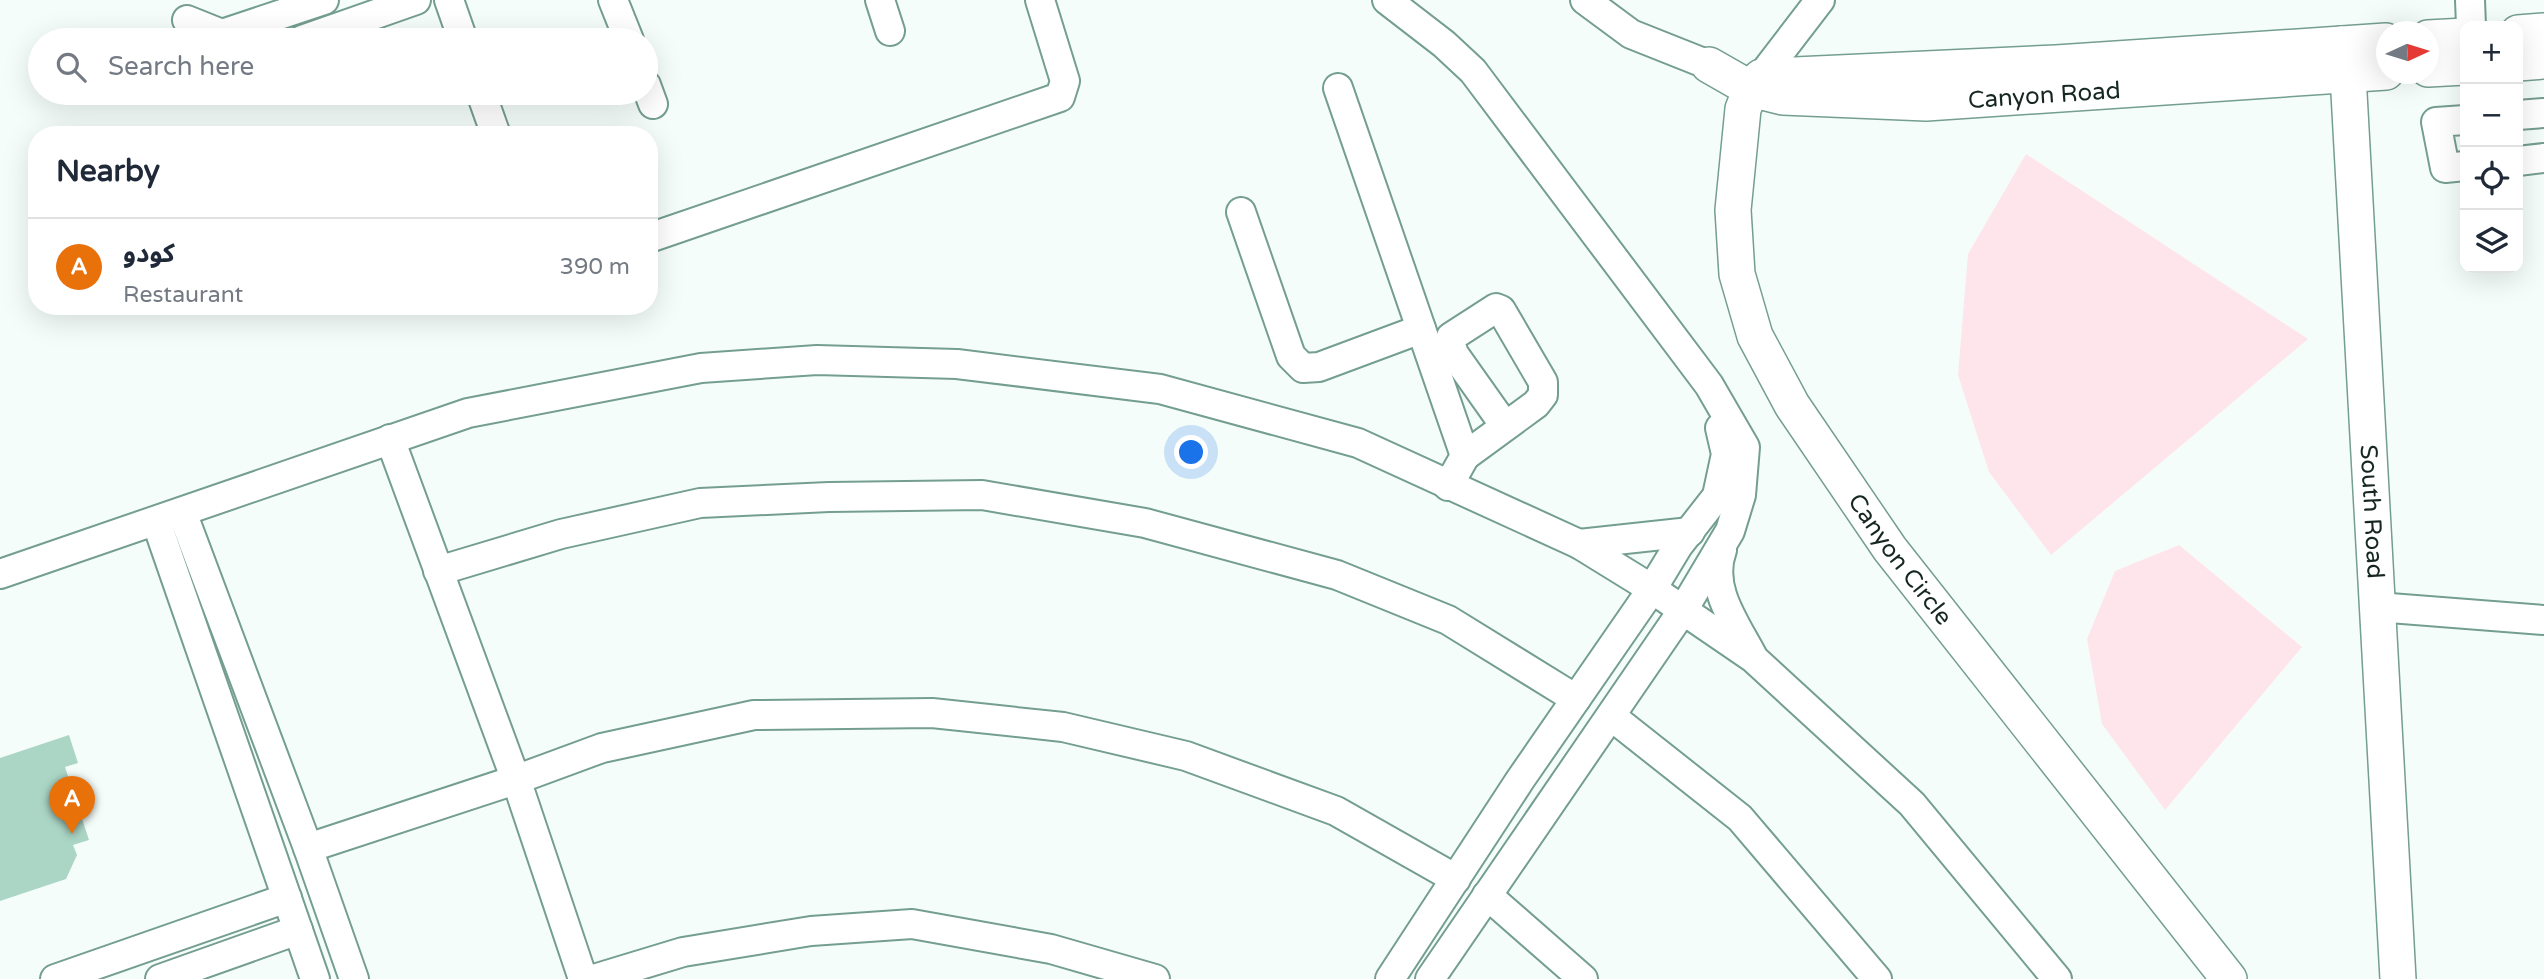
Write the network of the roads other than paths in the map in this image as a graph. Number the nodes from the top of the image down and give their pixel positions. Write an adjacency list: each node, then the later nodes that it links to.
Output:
1 (324, 0): 14 (street)
2 (416, 0): 15 (street)
3 (449, 0): 16 (street)
4 (613, 0): 17 (street)
5 (880, 0): 18 (street)
6 (1040, 0): 42 (street)
7 (1387, 0): 44 (street)
8 (1584, 0): 27 (street, Canyon Road)
9 (2470, 0): 12 (street)
10 (1816, 1): 31 (street)
11 (190, 20): 13 (street)
12 (2471, 21)
13 (208, 28)
14 (240, 28)
15 (336, 28)
16 (459, 28)
17 (624, 28)
18 (890, 31)
19 (2544, 31): 20 (main road)
20 (2523, 33)
21 (2460, 36): 22 (main road)
22 (2439, 37)
23 (2376, 45): 24 (main road, Canyon Road)
24 (2344, 59): 30 (main road, Canyon Road); 31 (main road, Canyon Road); 57 (main road, South Road)
25 (2544, 61): 26 (main road)
26 (2523, 63)
27 (1709, 65): 31 (main road, Canyon Road)
28 (2460, 67): 29 (main road)
29 (2439, 68)
30 (2376, 69)
31 (1756, 83): 81 (main road, Canyon Circle)
32 (1338, 88): 43 (street)
33 (485, 105): 37 (street)
34 (2544, 113): 35 (street)
35 (2523, 115)
36 (2460, 120): 40 (street)
37 (493, 126)
38 (2544, 158): 39 (street)
39 (2523, 160)
40 (2460, 167)
41 (1241, 212): 43 (street)
42 (658, 235)
43 (1421, 330): 47 (street)
44 (1709, 384): 51 (street); 52 (street)
45 (1505, 426): 47 (street)
46 (390, 439): 48 (street); 49 (street); 54 (street)
47 (1465, 456): 48 (street)
48 (1448, 486): 53 (street)
49 (182, 512): 50 (street); 64 (street)
50 (156, 521): 55 (street); 67 (street)
51 (1730, 531): 58 (street); 60 (street)
52 (1689, 532): 53 (street); 56 (street)
53 (1579, 544): 56 (street)
54 (438, 571): 61 (street); 63 (street)
55 (0, 574)
56 (1652, 589): 58 (street); 61 (street)
57 (2377, 607): 59 (street); 82 (main road, South Road)
58 (1683, 610): 60 (street); 62 (street)
59 (2544, 620)
60 (1753, 657): 80 (street)
61 (1576, 699): 65 (street)
62 (1611, 716): 66 (street); 79 (street)
63 (515, 780): 64 (street); 65 (street); 73 (street)
64 (308, 848): 72 (street)
65 (1456, 879): 76 (street)
66 (1487, 895): 77 (street); 78 (street)
67 (287, 898): 68 (street); 69 (street)
68 (298, 930): 70 (street); 71 (street)
69 (55, 979)
70 (160, 979)
71 (315, 979)
72 (354, 979)
73 (583, 979)
74 (594, 979): 75 (street)
75 (1155, 979)
76 (1390, 979)
77 (1430, 979)
78 (1583, 979)
79 (1877, 979)
80 (2057, 979)
81 (2229, 979)
82 (2398, 979)

